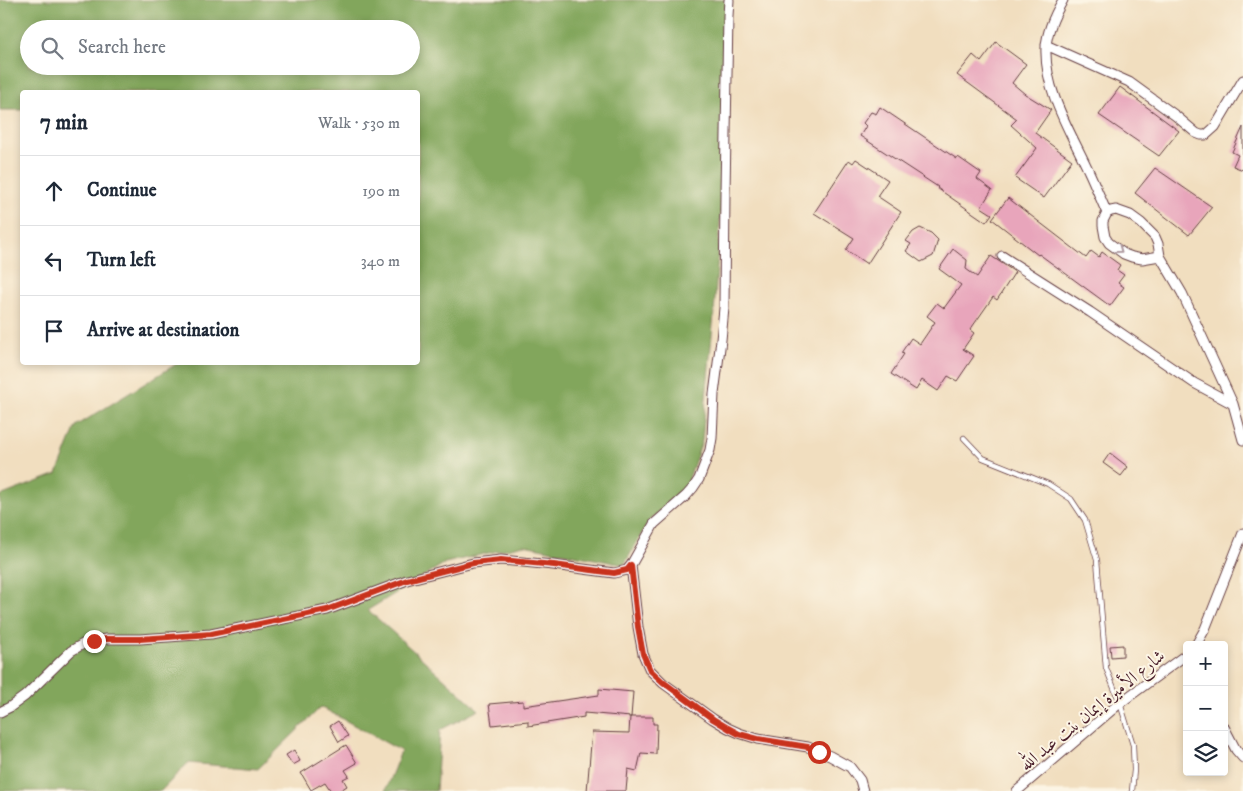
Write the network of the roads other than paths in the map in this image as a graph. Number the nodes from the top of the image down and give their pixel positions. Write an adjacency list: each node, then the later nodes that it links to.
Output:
1 (729, 0): 12 (street)
2 (1063, 0): 3 (street)
3 (1046, 45): 4 (street); 5 (street)
4 (1243, 80)
5 (1107, 213): 7 (street); 7 (street, one-way to 7)
6 (1002, 256): 8 (street)
7 (1160, 256): 8 (street)
8 (1233, 404): 10 (street)
9 (964, 438): 15 (lane)
10 (1243, 440)
11 (1243, 533): 13 (street)
12 (631, 565): 16 (street); 19 (street)
13 (1198, 641)
14 (1183, 657): 15 (street, شارع الأميرة إيمان بنت عبد الله)
15 (1120, 703): 20 (street, شارع الأميرة إيمان بنت عبد الله); 21 (lane)
16 (0, 712)
17 (1226, 731): 18 (street)
18 (1243, 758)
19 (863, 791)
20 (1017, 791)
21 (1132, 791)

